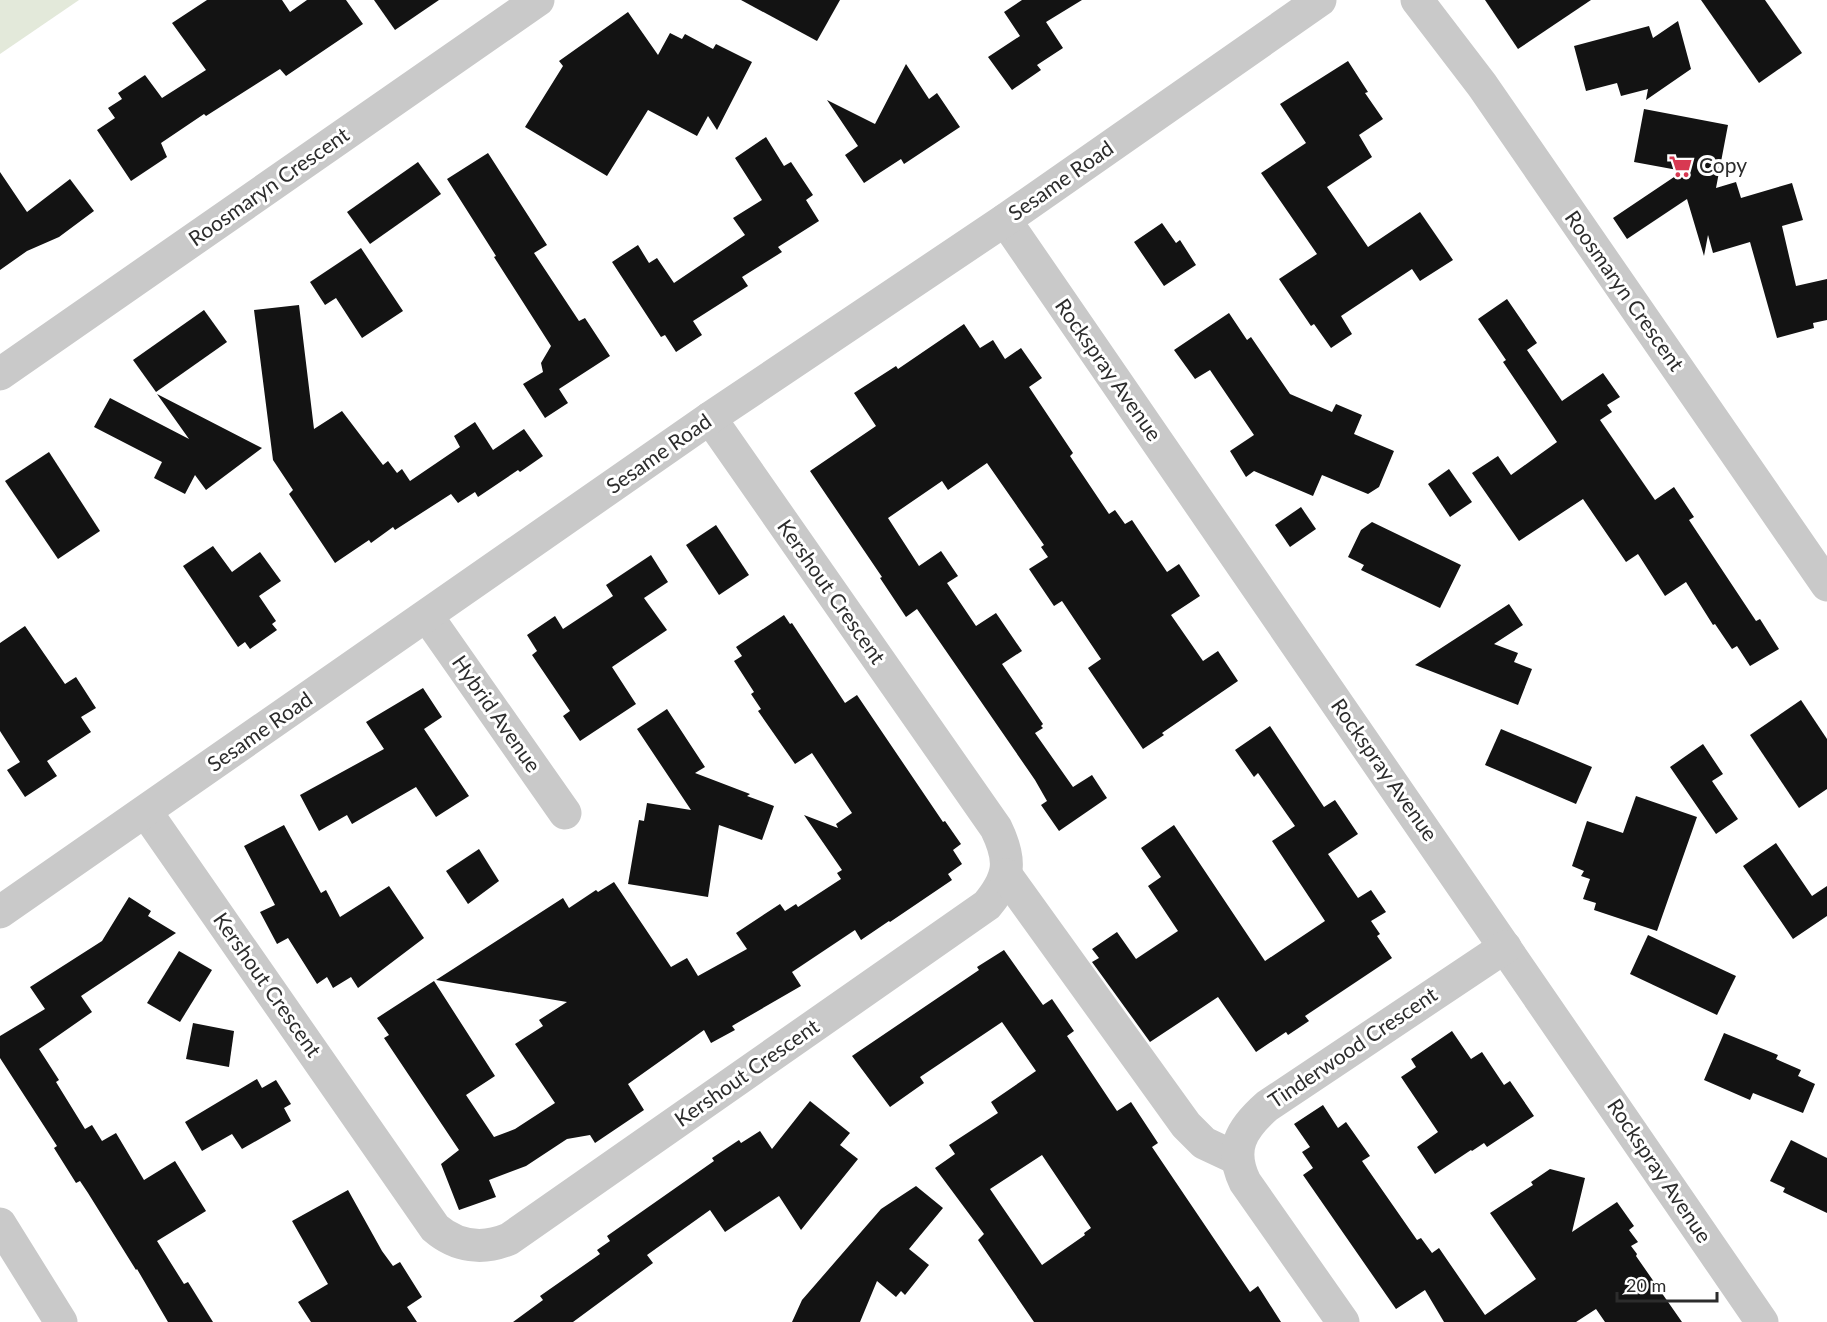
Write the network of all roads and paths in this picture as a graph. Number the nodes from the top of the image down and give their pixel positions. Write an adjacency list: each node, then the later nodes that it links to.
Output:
1 (538, 0): 5 (street, Roosmaryn Crescent)
2 (1320, 0): 4 (street, Sesame Road)
3 (1417, 0): 7 (street, Roosmaryn Crescent)
4 (1005, 219): 6 (street, Sesame Road); 13 (street, Rockspray Avenue)
5 (0, 375)
6 (710, 418): 8 (street, Sesame Road); 11 (street, Kershout Crescent)
7 (1827, 585)
8 (428, 616): 9 (street, Sesame Road); 10 (street, Hybrid Avenue)
9 (146, 812): 11 (street, Kershout Crescent); 12 (street, Sesame Road)
10 (565, 813)
11 (1006, 875): 14 (street)
12 (0, 912)
13 (1505, 946): 14 (street, Tinderwood Crescent); 18 (street, Rockspray Avenue)
14 (1236, 1158): 17 (street)
15 (0, 1224): 16 (street)
16 (61, 1322)
17 (1343, 1322)
18 (1762, 1322)

